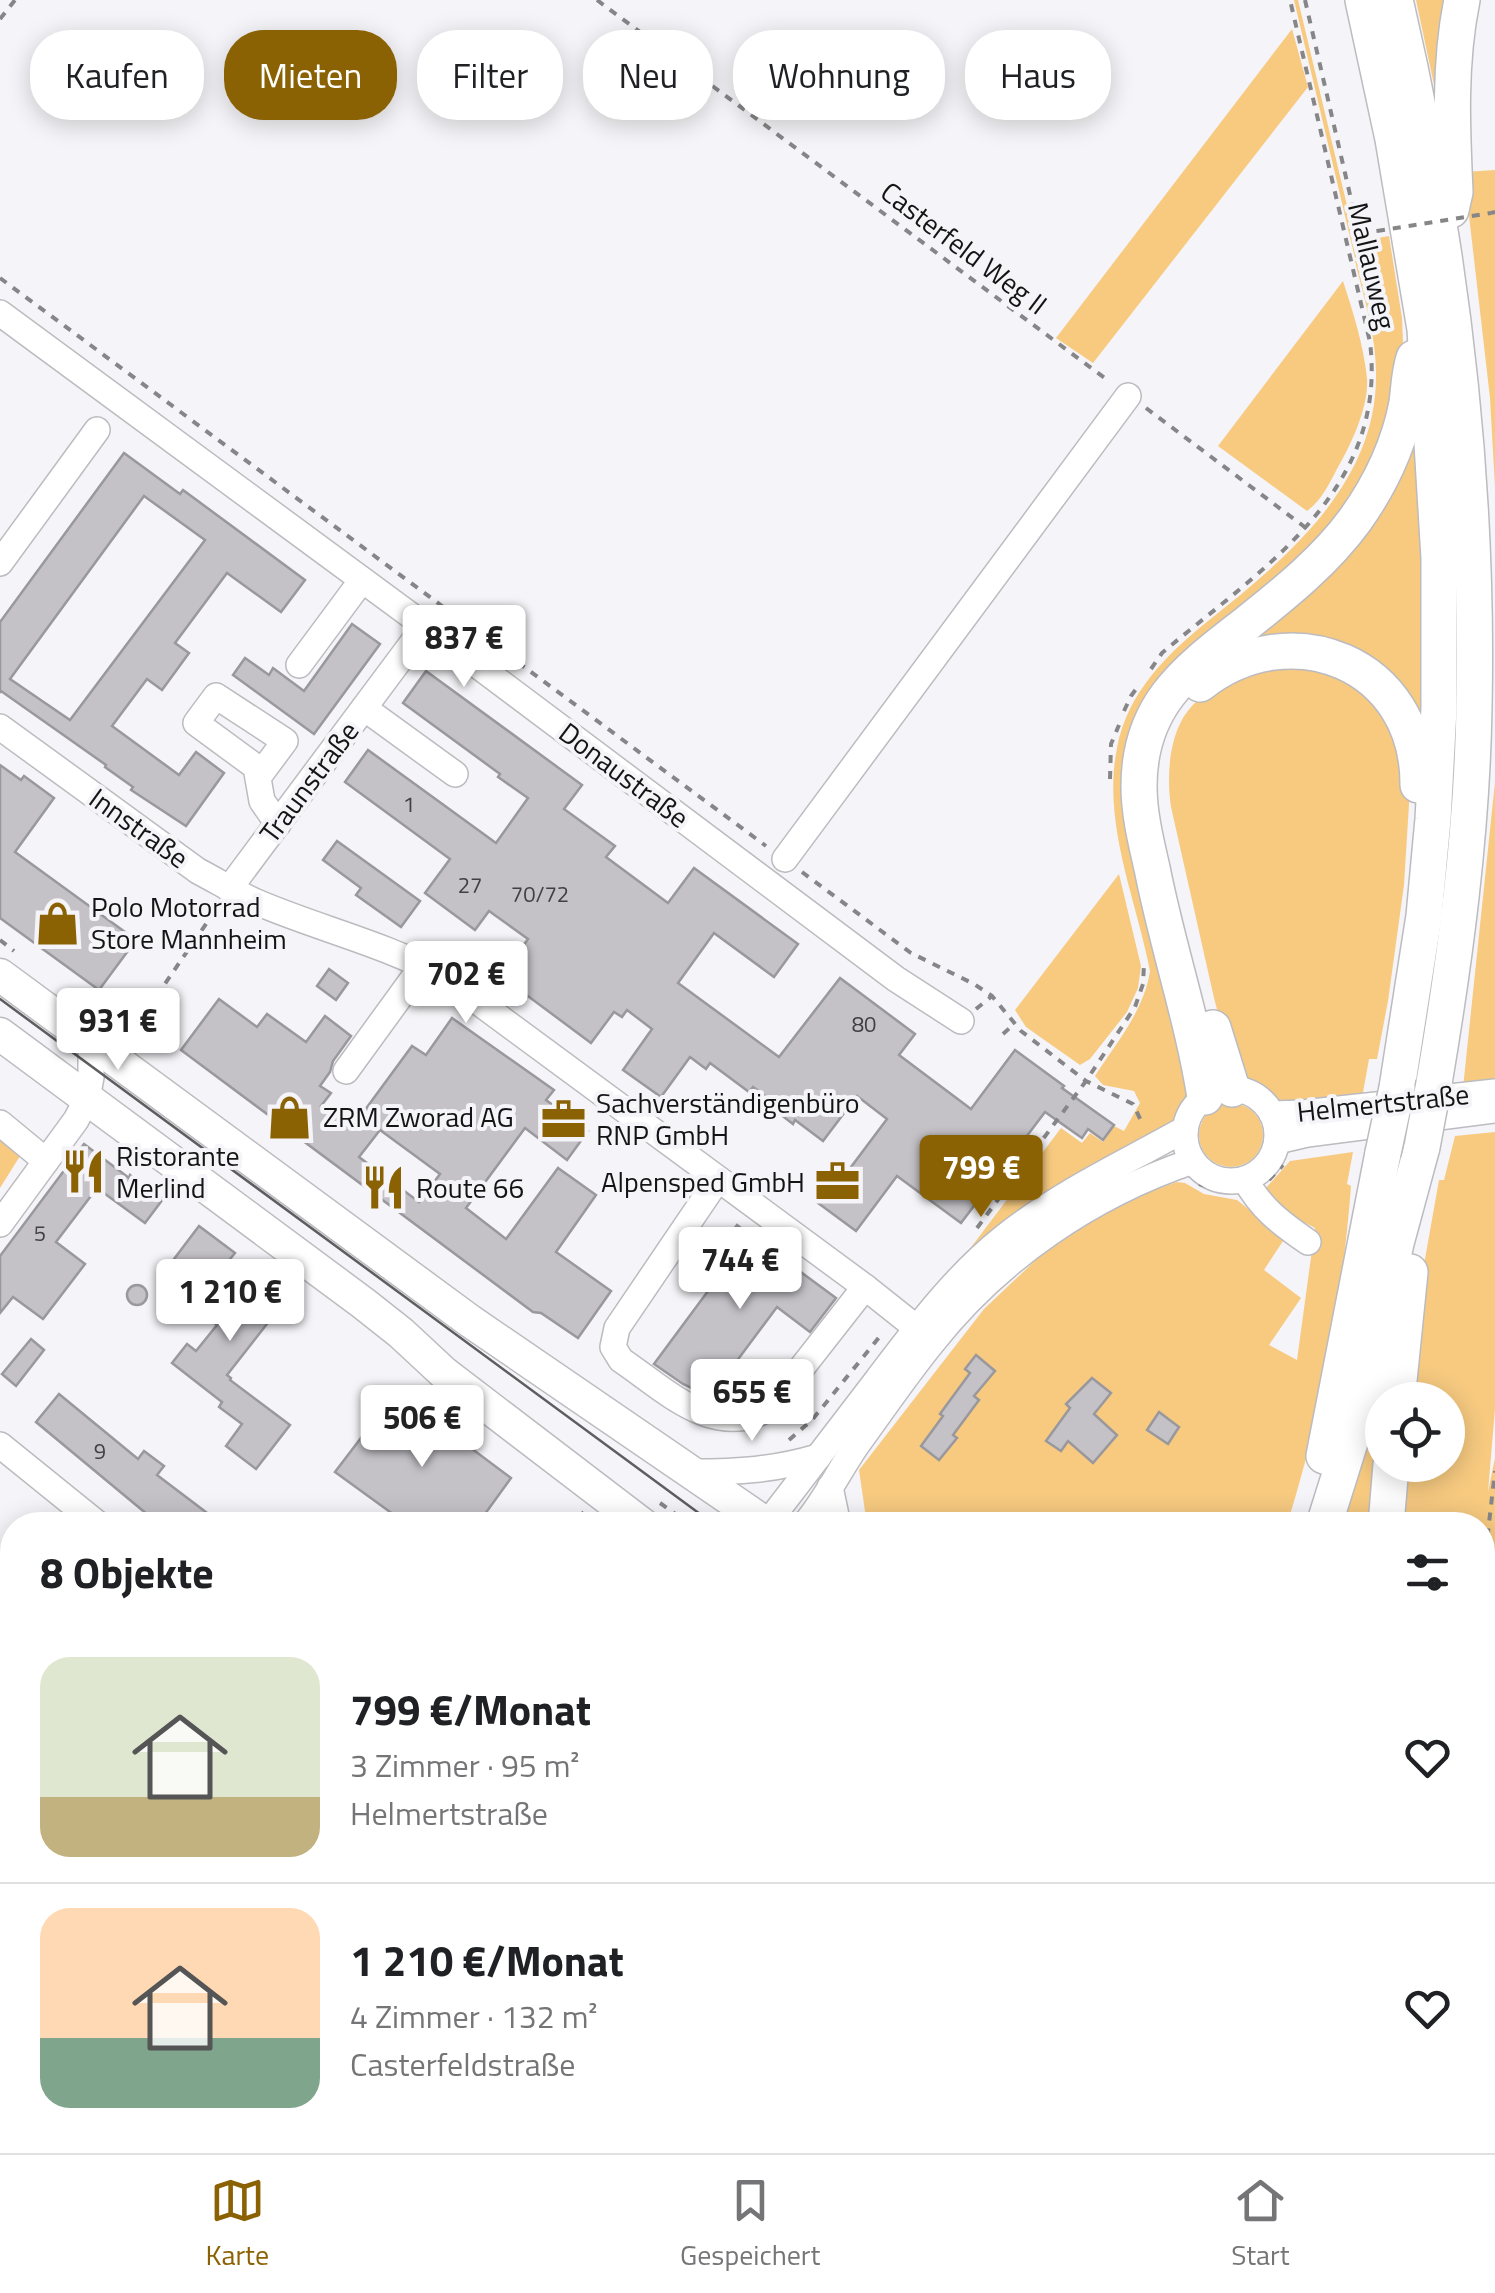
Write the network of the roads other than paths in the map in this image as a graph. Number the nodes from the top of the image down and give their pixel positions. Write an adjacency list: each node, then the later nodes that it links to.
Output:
1 (1363, 0): 6 (highway)
2 (1395, 0): 4 (highway)
3 (1462, 0): 4 (highway)
4 (1444, 245): 35 (highway, bridge)
5 (0, 313): 10 (street, Donaustraße)
6 (1425, 329): 19 (highway); 28 (highway)
7 (1128, 396): 18 (street)
8 (97, 430): 9 (street)
9 (0, 563)
10 (362, 580): 11 (street, Donaustraße); 12 (street)
11 (425, 626): 13 (street, Traunstraße); 23 (street, Donaustraße)
12 (299, 665)
13 (364, 708): 15 (street); 17 (street, Traunstraße)
14 (0, 727): 20 (street, Innstraße)
15 (455, 774)
16 (259, 776): 17 (street)
17 (278, 824): 20 (street, Traunstraße)
18 (784, 859)
19 (1430, 866): 28 (highway); 56 (highway, bridge)
20 (229, 889): 22 (street, Innstraße)
21 (7, 963): 25 (main road)
22 (423, 965): 26 (street); 38 (street, Innstraße)
23 (961, 1021)
24 (0, 1034): 29 (main road)
25 (91, 1042): 29 (street); 47 (main road)
26 (346, 1071)
27 (1495, 1092): 31 (street, Helmertstraße)
28 (1218, 1093): 31 (street, Helmertstraße); 33 (street)
29 (87, 1099): 36 (street); 51 (main road)
30 (1495, 1110): 34 (street, Helmertstraße)
31 (1272, 1114): 34 (street, Helmertstraße)
32 (0, 1123): 36 (street)
33 (1185, 1129): 37 (street); 43 (street)
34 (1276, 1140): 39 (street, Helmertstraße)
35 (1422, 1148): 44 (highway); 57 (highway)
36 (46, 1161): 40 (street)
37 (1193, 1161): 39 (street); 43 (street)
38 (718, 1178): 42 (street, Innstraße); 42 (street)
39 (1246, 1179): 41 (street)
40 (0, 1224)
41 (1308, 1242)
42 (864, 1287): 43 (street, Innstraße)
43 (917, 1327): 46 (street); 49 (street)
44 (1399, 1382)
45 (0, 1445): 50 (street)
46 (818, 1457): 47 (street); 53 (street)
47 (692, 1472): 52 (main road)
48 (1390, 1482): 58 (highway)
49 (830, 1487): 54 (street); 55 (street)
50 (83, 1512)
51 (616, 1512)
52 (749, 1512)
53 (777, 1512)
54 (813, 1512)
55 (835, 1512)
56 (1307, 1512)
57 (1328, 1512)
58 (1387, 1512)

